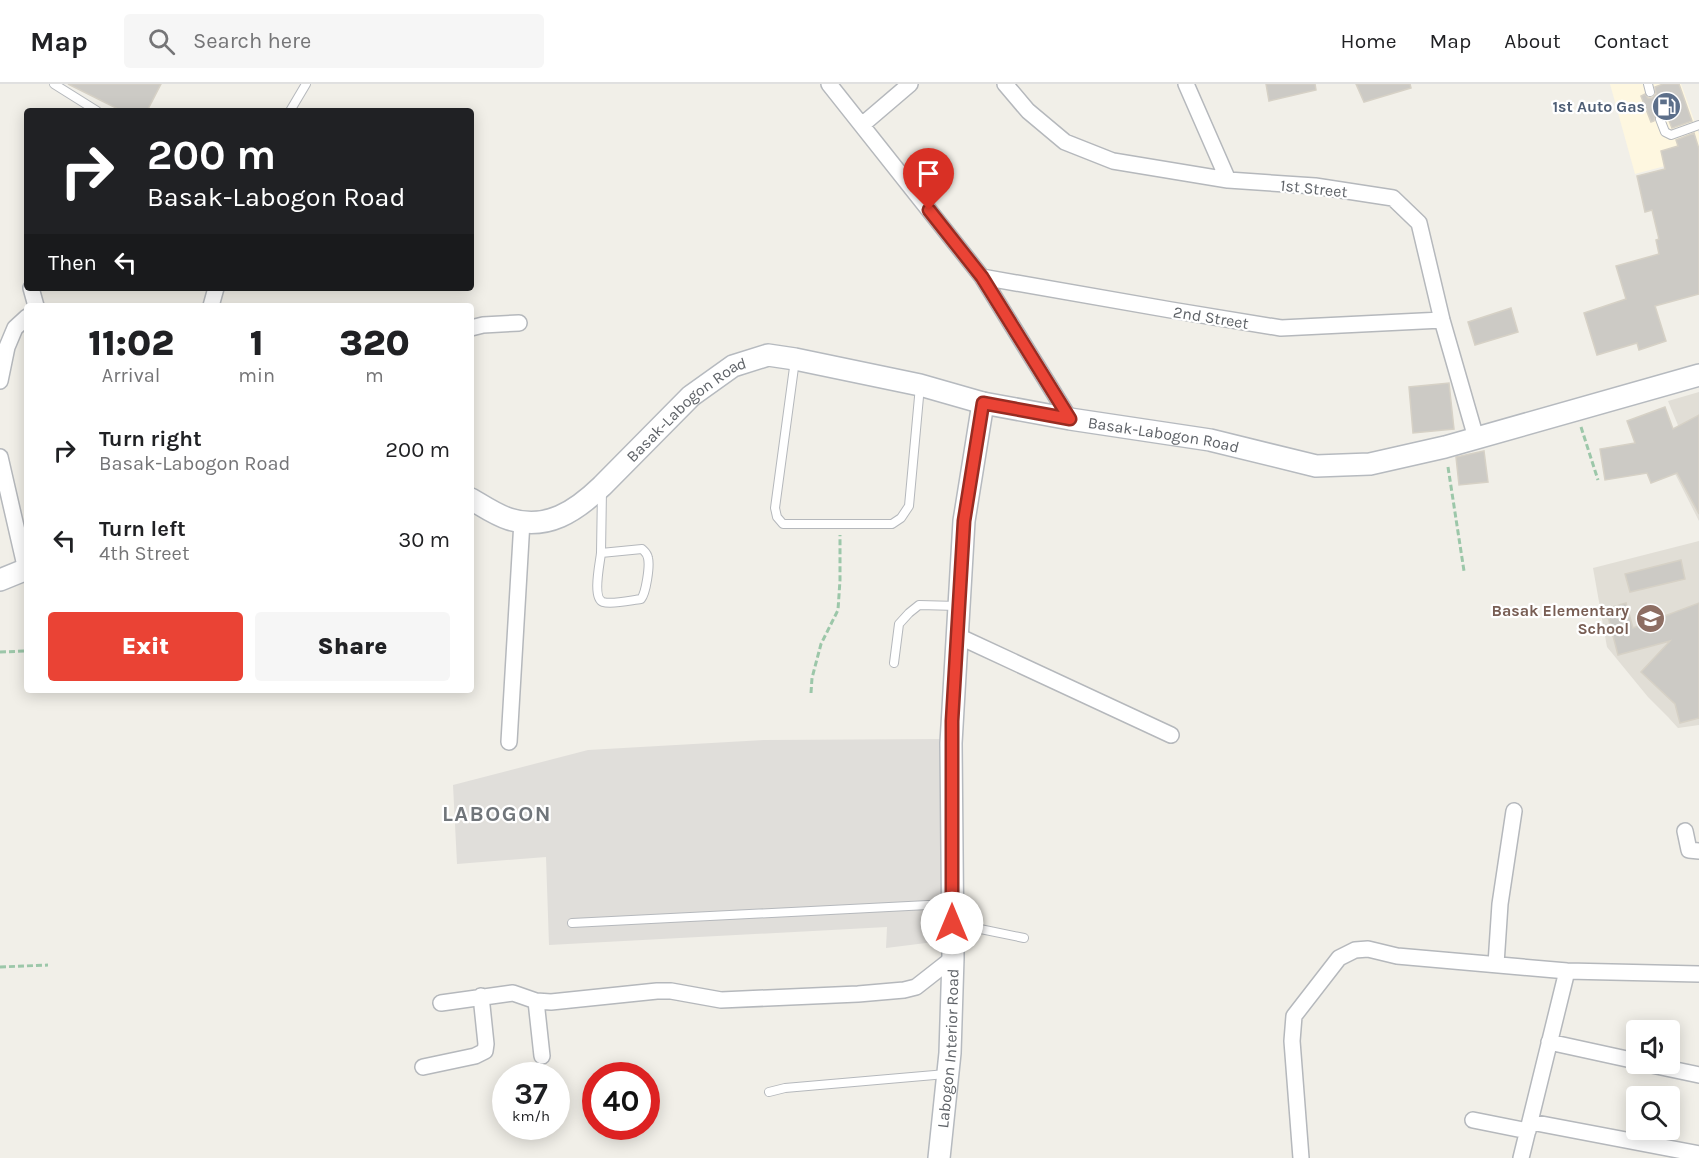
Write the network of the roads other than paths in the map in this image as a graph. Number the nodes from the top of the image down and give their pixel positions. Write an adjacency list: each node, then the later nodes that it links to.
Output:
1 (54, 84): 7 (lane)
2 (306, 84): 8 (lane)
3 (829, 84): 10 (street)
4 (910, 84): 10 (street)
5 (1005, 84): 12 (street, 1st Street)
6 (1186, 84): 12 (street)
7 (92, 108)
8 (292, 108)
9 (1660, 119): 11 (lane)
10 (862, 125): 13 (street)
11 (1699, 125)
12 (1228, 180): 15 (street, 1st Street)
13 (982, 277): 15 (street, 2nd Street); 24 (street)
14 (24, 320): 18 (street)
15 (1442, 320): 25 (street, 1st Street)
16 (519, 323): 17 (street)
17 (474, 327)
18 (4, 346): 21 (street)
19 (795, 359): 22 (street, Basak-Labogon Road); 22 (lane); 27 (street, Basak-Labogon Road)
20 (1699, 375): 25 (street, Basak-Labogon Road)
21 (0, 381)
22 (920, 385): 23 (street, Basak-Labogon Road)
23 (983, 403): 24 (street, Basak-Labogon Road); 34 (street, Labogon Interior Road)
24 (1070, 419): 25 (street, Basak-Labogon Road)
25 (1476, 438)
26 (0, 457): 31 (street)
27 (602, 486): 29 (street, Basak-Labogon Road); 30 (lane)
28 (474, 501): 29 (street, Basak-Labogon Road)
29 (522, 521): 38 (street)
30 (601, 553): 30 (lane)
31 (24, 560)
32 (24, 570): 33 (street)
33 (0, 580)
34 (959, 606): 35 (street, Labogon Interior Road); 36 (lane)
35 (958, 636): 37 (street); 42 (street, Labogon Interior Road)
36 (894, 663)
37 (1171, 735)
38 (509, 742)
39 (1514, 811): 46 (street)
40 (1685, 831): 41 (street)
41 (1699, 851)
42 (952, 914): 43 (lane); 44 (lane); 45 (street, Labogon Interior Road)
43 (572, 923)
44 (1024, 939)
45 (953, 958): 50 (street); 57 (street, Labogon Interior Road)
46 (1496, 964): 47 (street); 64 (street)
47 (1567, 971): 48 (street); 52 (street)
48 (1699, 974)
49 (481, 996): 50 (street); 51 (street); 55 (street)
50 (536, 1000): 53 (street)
51 (441, 1003)
52 (1549, 1042): 54 (street); 61 (street)
53 (542, 1056)
54 (1626, 1059)
55 (423, 1066)
56 (1680, 1071): 58 (street)
57 (948, 1074): 59 (lane); 63 (street, Labogon Interior Road)
58 (1699, 1075)
59 (769, 1092)
60 (1473, 1120): 61 (street)
61 (1529, 1127): 62 (street); 65 (street)
62 (1699, 1154)
63 (939, 1158)
64 (1301, 1158)
65 (1521, 1158)

